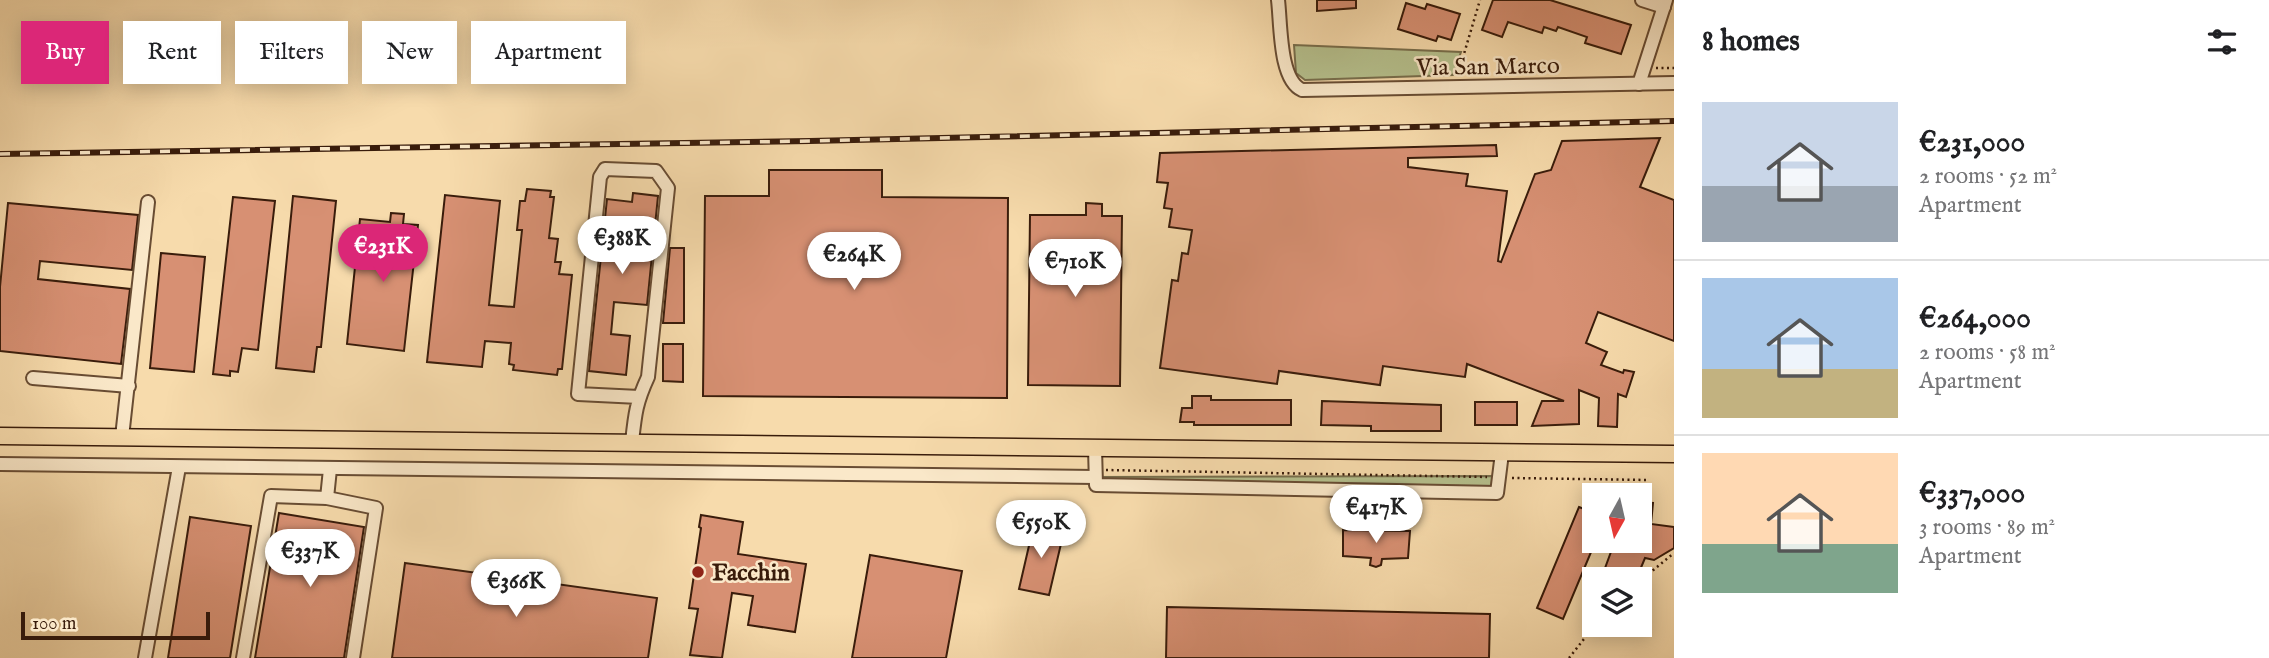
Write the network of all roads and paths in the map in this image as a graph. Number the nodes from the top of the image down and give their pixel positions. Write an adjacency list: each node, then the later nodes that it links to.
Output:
1 (1278, 0): 9 (street, Via San Marco)
2 (1480, 0): 9 (path)
3 (1642, 0): 4 (street)
4 (1665, 4): 8 (street)
5 (1674, 68): 6 (path)
6 (1654, 69)
7 (1674, 83): 8 (street, Via San Marco)
8 (1639, 84): 9 (street, Via San Marco)
9 (1454, 88)
10 (148, 202): 12 (street)
11 (33, 378): 12 (street)
12 (129, 386): 15 (street)
13 (639, 397): 13 (street); 16 (street)
14 (0, 436): 15 (main road)
15 (122, 437): 16 (main road)
16 (632, 443): 17 (main road)
17 (1095, 448): 18 (main road); 23 (street)
18 (1502, 453): 19 (main road); 23 (street)
19 (1674, 454)
20 (0, 464): 21 (street)
21 (179, 467): 22 (street); 28 (street)
22 (330, 469): 23 (street); 24 (street)
23 (1095, 477)
24 (327, 498): 29 (street); 30 (street)
25 (1674, 553): 26 (path)
26 (1652, 571)
27 (1586, 637): 31 (path)
28 (145, 658)
29 (243, 658)
30 (353, 658)
31 (1569, 658)

